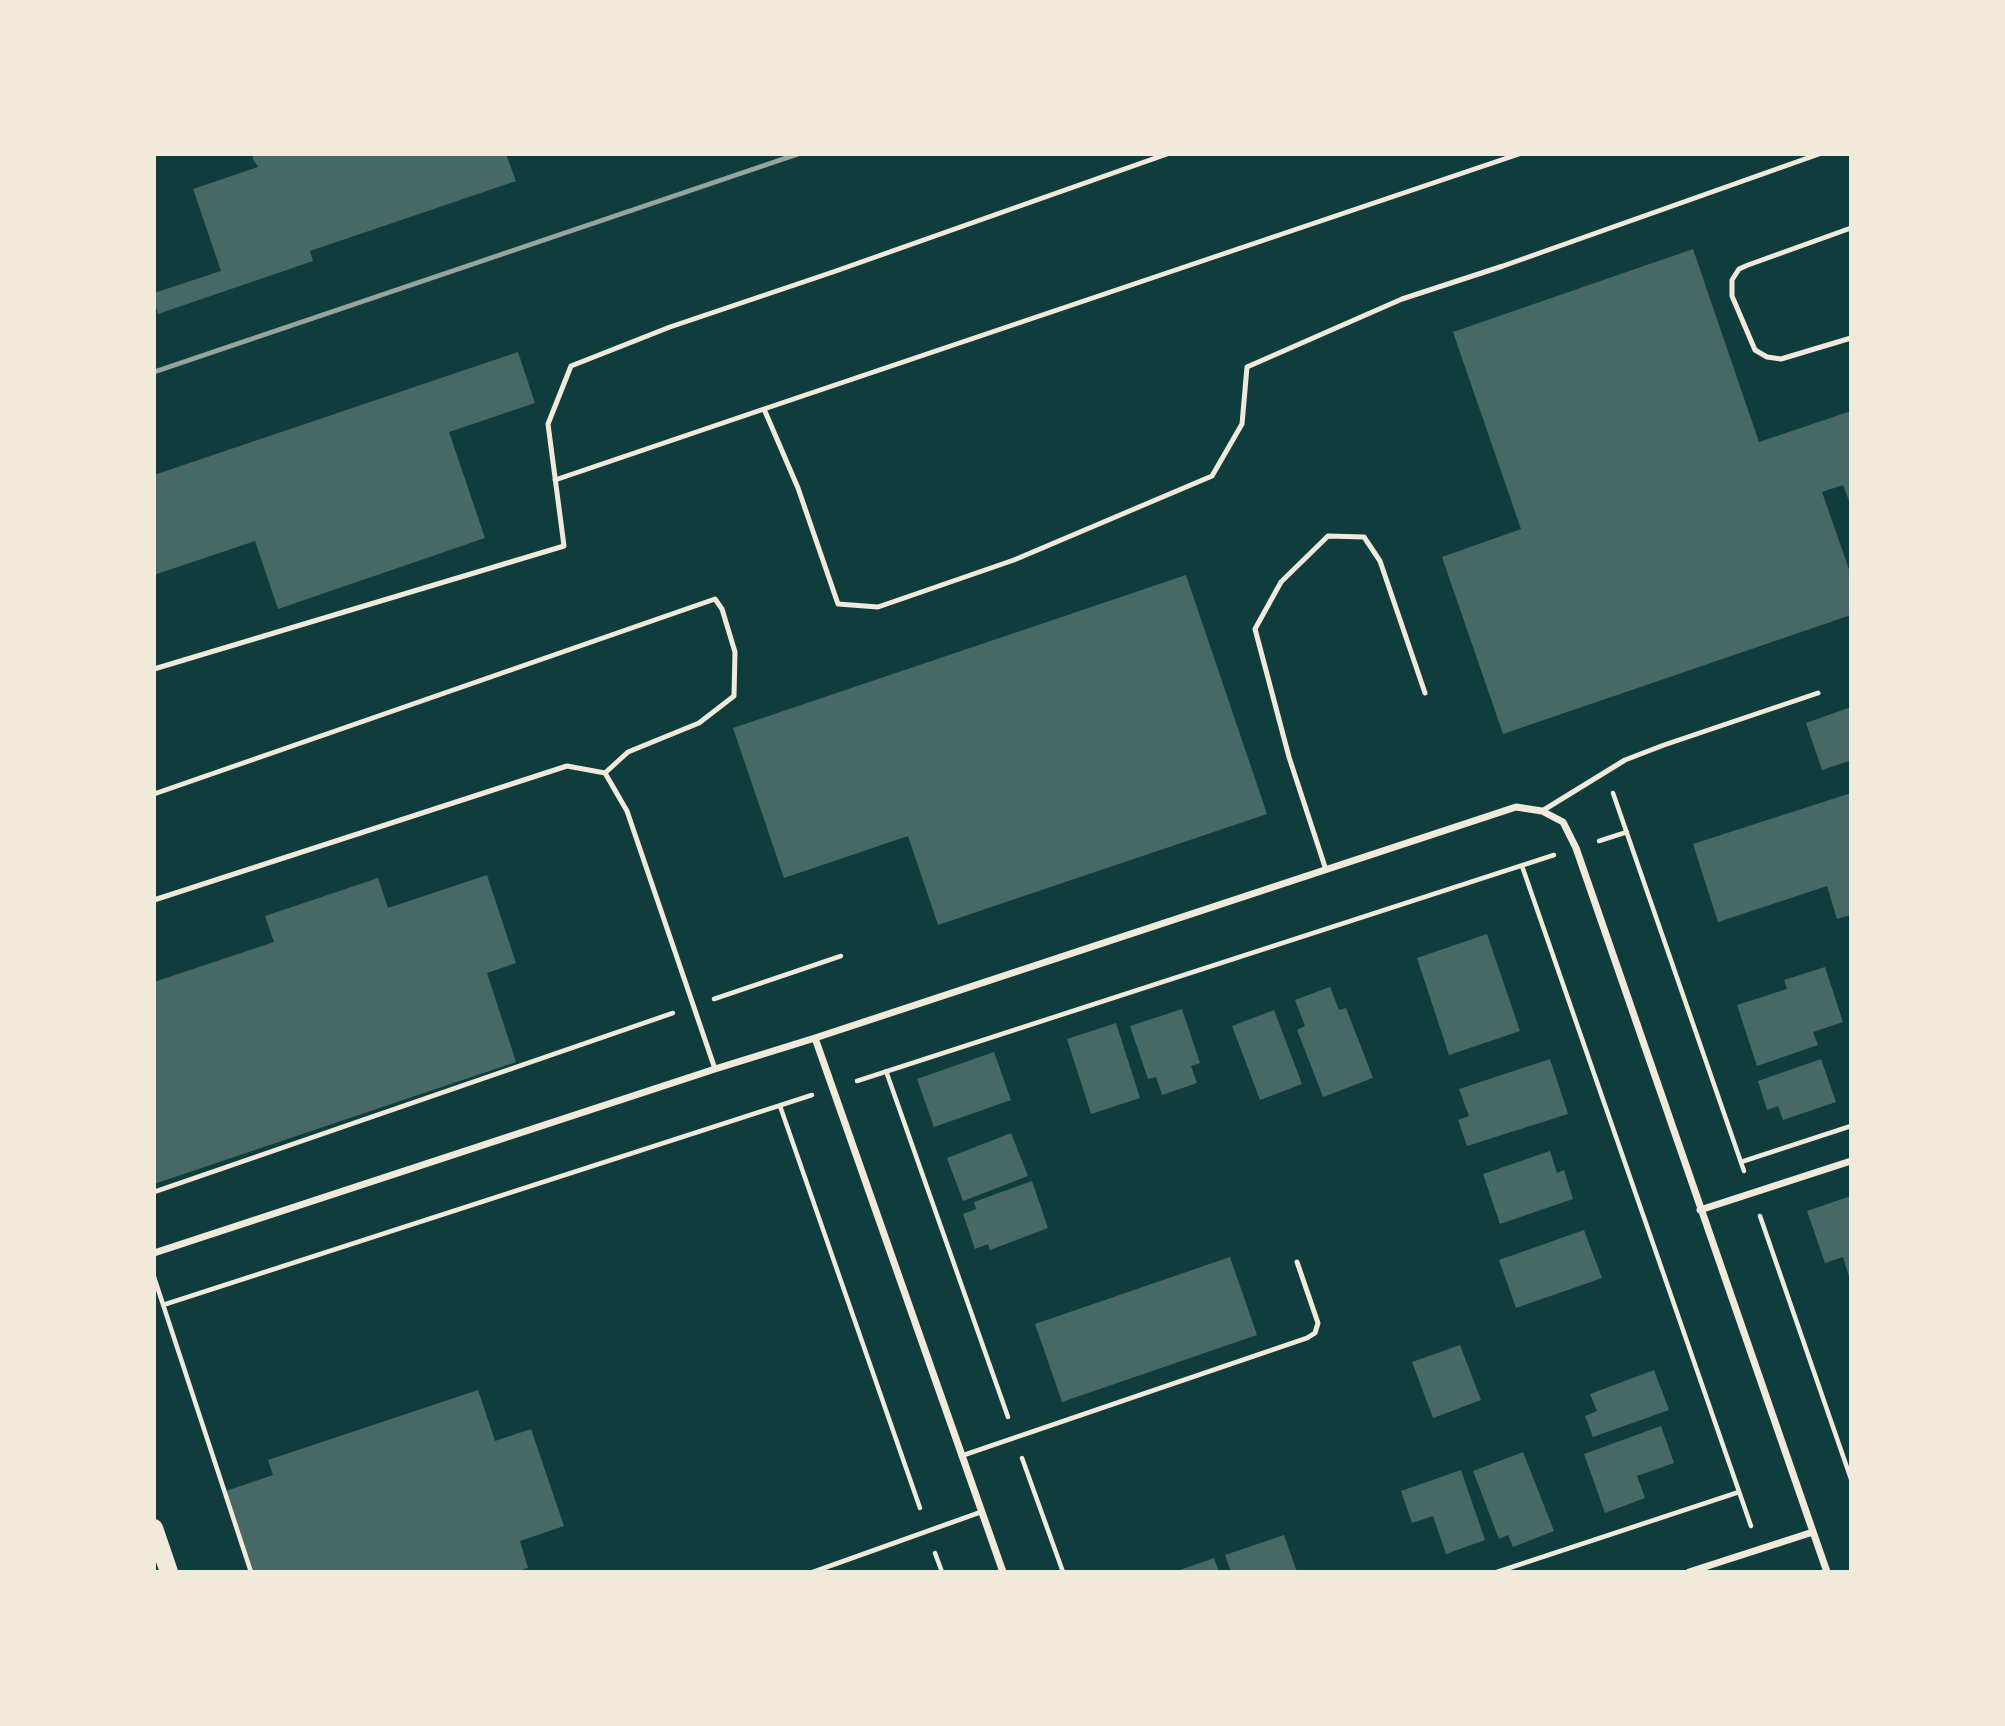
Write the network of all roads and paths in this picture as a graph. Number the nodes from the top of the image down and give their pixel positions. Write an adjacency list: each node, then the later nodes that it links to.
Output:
1 (1167, 154): 7 (lane)
2 (1519, 154): 6 (lane)
3 (1819, 154): 6 (lane)
4 (1851, 228): 5 (lane)
5 (1851, 338)
6 (764, 408): 7 (lane)
7 (555, 480): 8 (lane)
8 (154, 669)
9 (1425, 693): 18 (lane)
10 (1818, 693): 11 (lane)
11 (1606, 772): 14 (lane); 15 (path)
12 (605, 773): 13 (lane); 19 (lane); 21 (lane)
13 (154, 794)
14 (1542, 811): 16 (street); 18 (street)
15 (1627, 832): 16 (path); 29 (path)
16 (1576, 848): 17 (path); 32 (street)
17 (1522, 866): 24 (path); 40 (path)
18 (1326, 870): 22 (street)
19 (154, 900)
20 (841, 956): 21 (path)
21 (694, 1006): 23 (lane); 30 (path)
22 (815, 1038): 23 (street); 25 (street)
23 (715, 1069): 33 (street)
24 (886, 1071): 25 (path); 37 (path)
25 (833, 1088): 26 (path); 38 (street)
26 (780, 1106): 36 (path); 43 (path)
27 (1851, 1126): 29 (path)
28 (1851, 1161): 31 (street)
29 (1741, 1162): 31 (path)
30 (154, 1192)
31 (1752, 1193): 32 (street); 39 (path)
32 (1700, 1210): 44 (street)
33 (154, 1253)
34 (1297, 1262): 37 (lane)
35 (154, 1277): 36 (path)
36 (163, 1305): 47 (path)
37 (1015, 1437): 38 (lane); 51 (path)
38 (961, 1456): 41 (street)
39 (1851, 1479)
40 (1739, 1492): 45 (path); 52 (path)
41 (981, 1512): 43 (lane); 50 (street)
42 (154, 1528): 46 (main road)
43 (928, 1531): 48 (lane); 49 (path)
44 (1812, 1532): 45 (street); 54 (street)
45 (1759, 1549): 53 (street)
46 (169, 1572)
47 (251, 1572)
48 (813, 1572)
49 (942, 1572)
50 (1003, 1572)
51 (1063, 1572)
52 (1497, 1572)
53 (1689, 1572)
54 (1826, 1572)

